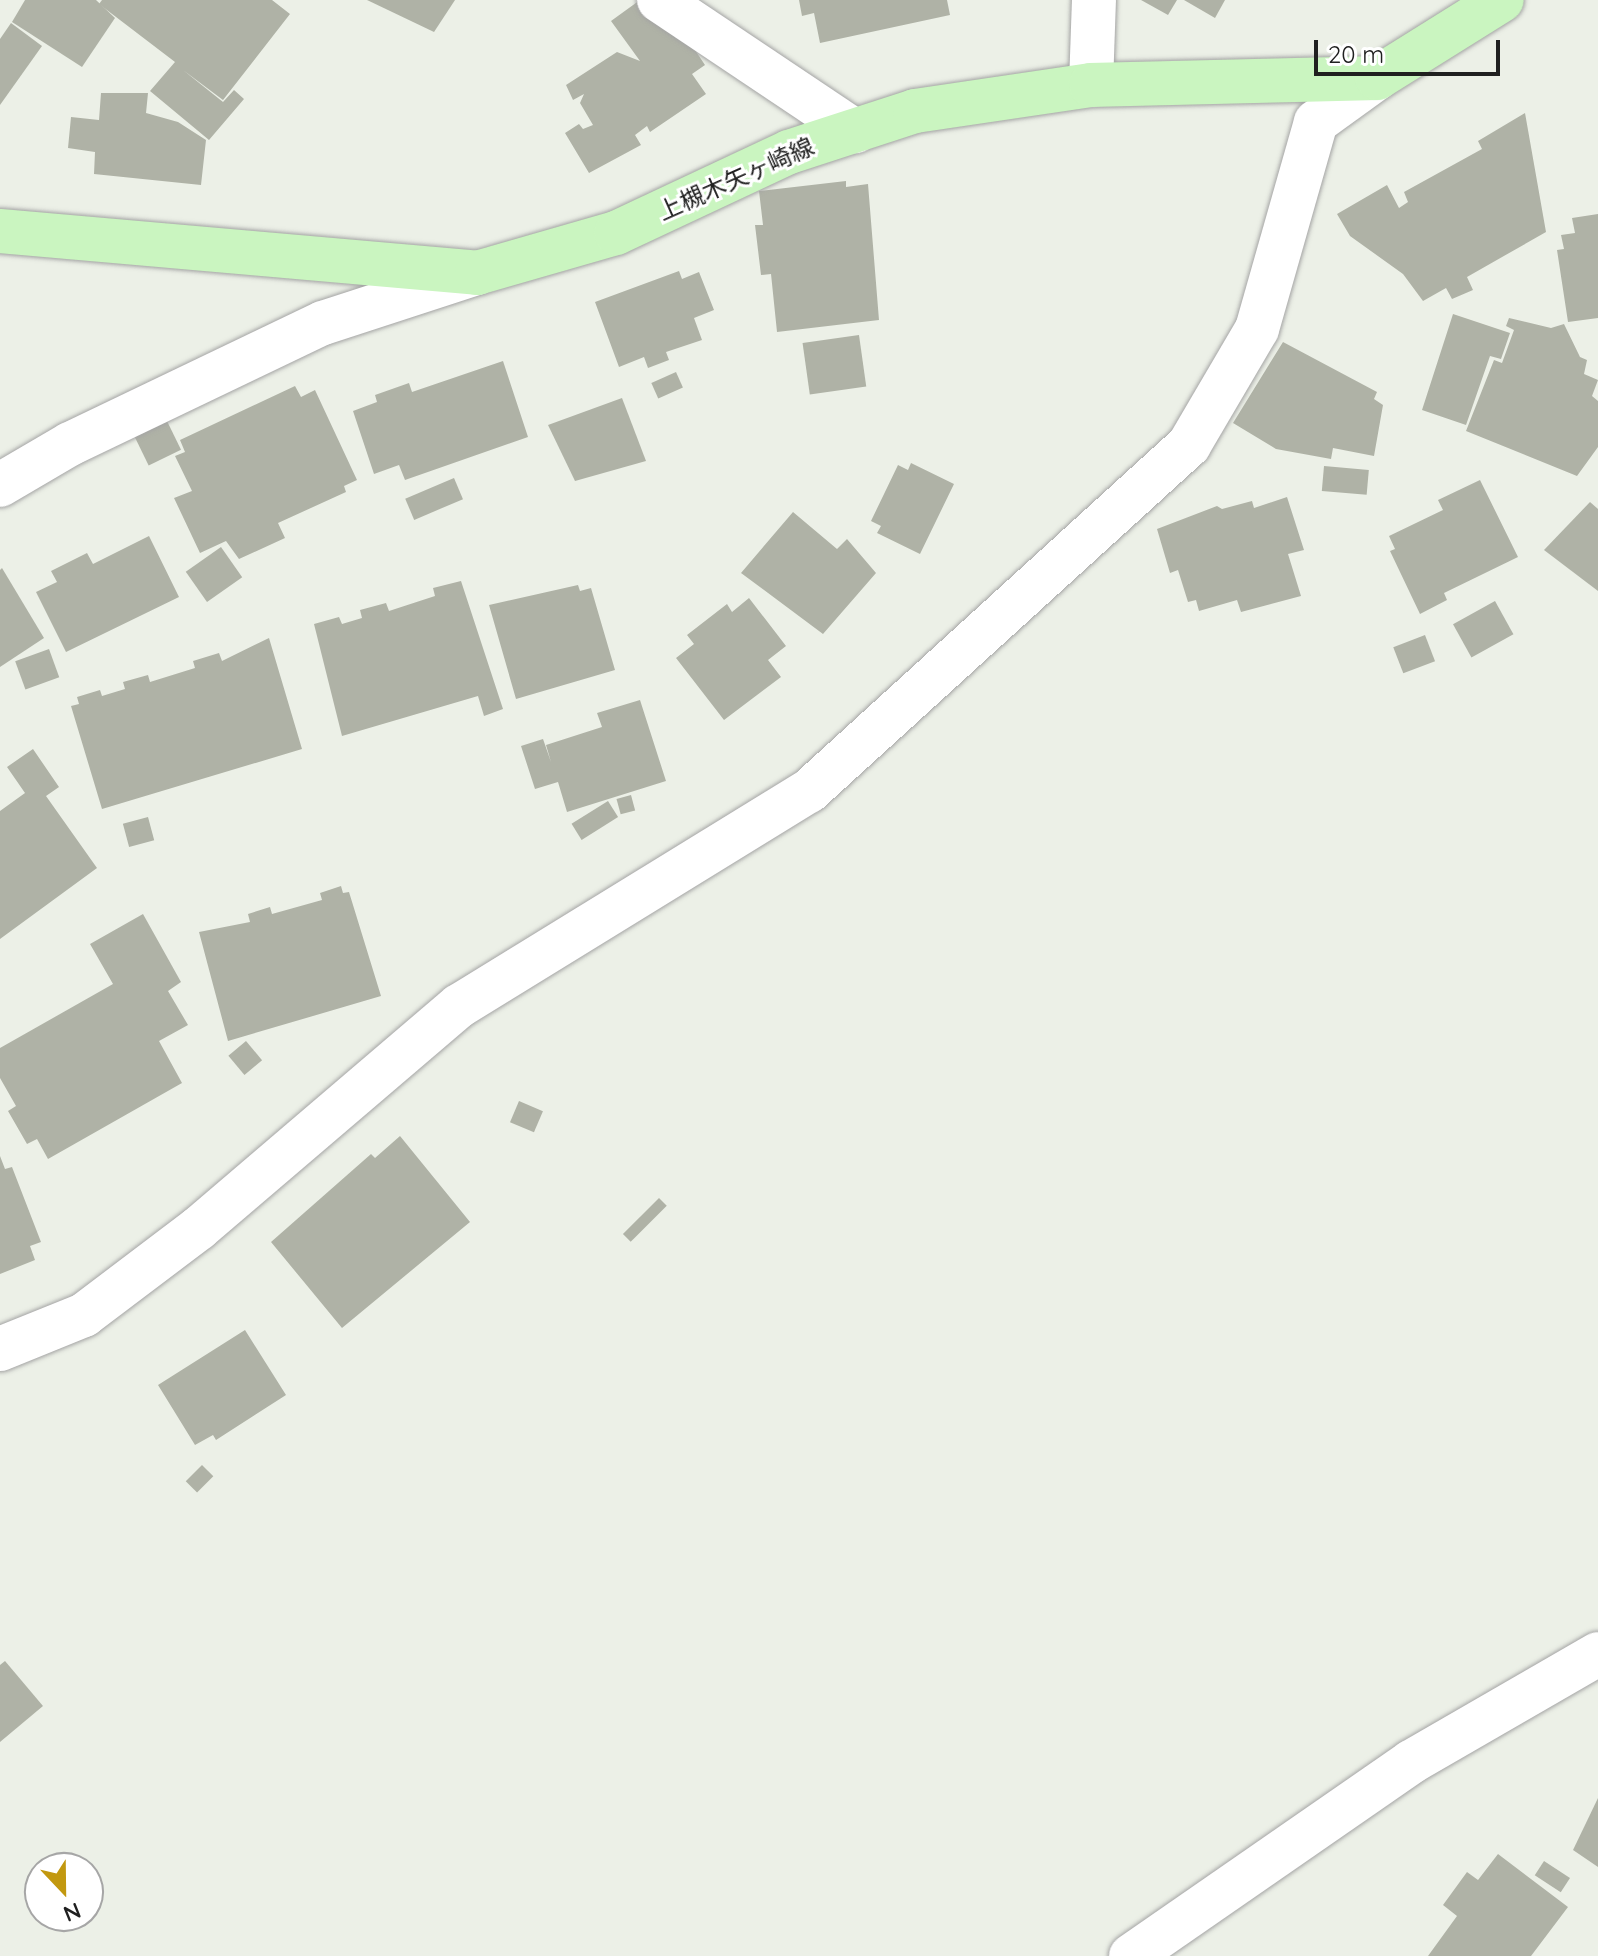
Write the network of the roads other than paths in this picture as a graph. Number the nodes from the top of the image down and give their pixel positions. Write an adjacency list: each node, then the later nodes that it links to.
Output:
1 (659, 0): 6 (street)
2 (1094, 0): 5 (street)
3 (1502, 0): 4 (main road)
4 (1377, 78): 5 (main road, 上槻木矢ヶ崎線); 10 (street)
5 (1091, 85): 6 (main road, 上槻木矢ヶ崎線)
6 (855, 131): 8 (main road, 上槻木矢ヶ崎線)
7 (0, 231): 8 (main road, 上槻木矢ヶ崎線)
8 (477, 273): 9 (street)
9 (0, 485)
10 (0, 1349)
11 (1598, 1654): 12 (street)
12 (1131, 1956)

